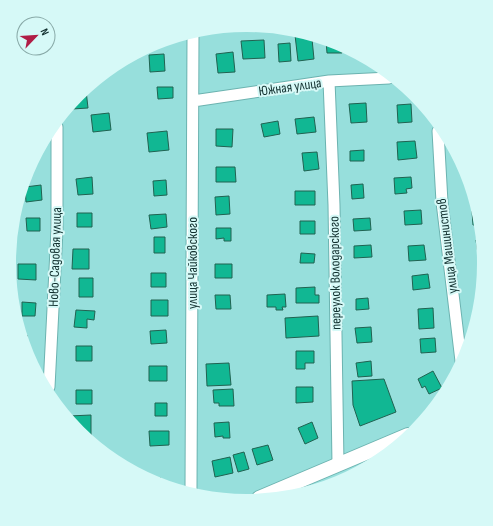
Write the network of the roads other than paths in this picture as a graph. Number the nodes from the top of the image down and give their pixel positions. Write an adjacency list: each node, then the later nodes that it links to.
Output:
1 (193, 39): 4 (street, улица Чайковского)
2 (385, 78): 3 (street, Южная улица)
3 (329, 81): 4 (street, Южная улица); 10 (street, переулок Володарского)
4 (193, 101): 11 (street, улица Чайковского)
5 (57, 132): 8 (street, Ново-Садовая улица)
6 (438, 135): 7 (street, улица Машинистов)
7 (460, 350)
8 (49, 382)
9 (392, 442): 10 (main road)
10 (338, 464): 12 (main road)
11 (191, 487)
12 (272, 492)

